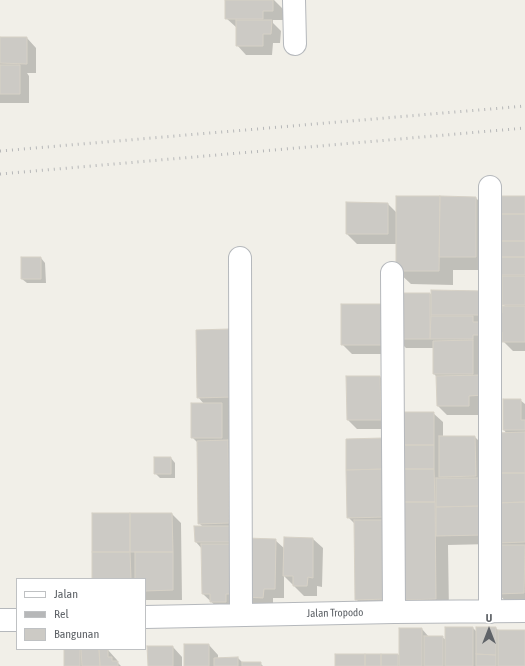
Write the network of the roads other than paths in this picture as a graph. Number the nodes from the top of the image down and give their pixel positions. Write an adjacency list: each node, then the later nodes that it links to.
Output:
1 (294, 0): 2 (street)
2 (294, 44)
3 (490, 187): 8 (street)
4 (240, 258): 9 (street)
5 (392, 274): 7 (street)
6 (525, 611): 8 (street, Jalan Tropodo)
7 (394, 612): 8 (street, Jalan Tropodo); 9 (street, Jalan Tropodo)
8 (490, 612)
9 (241, 615): 10 (street, Jalan Tropodo)
10 (146, 617)
11 (0, 620): 12 (street)
12 (16, 620)

